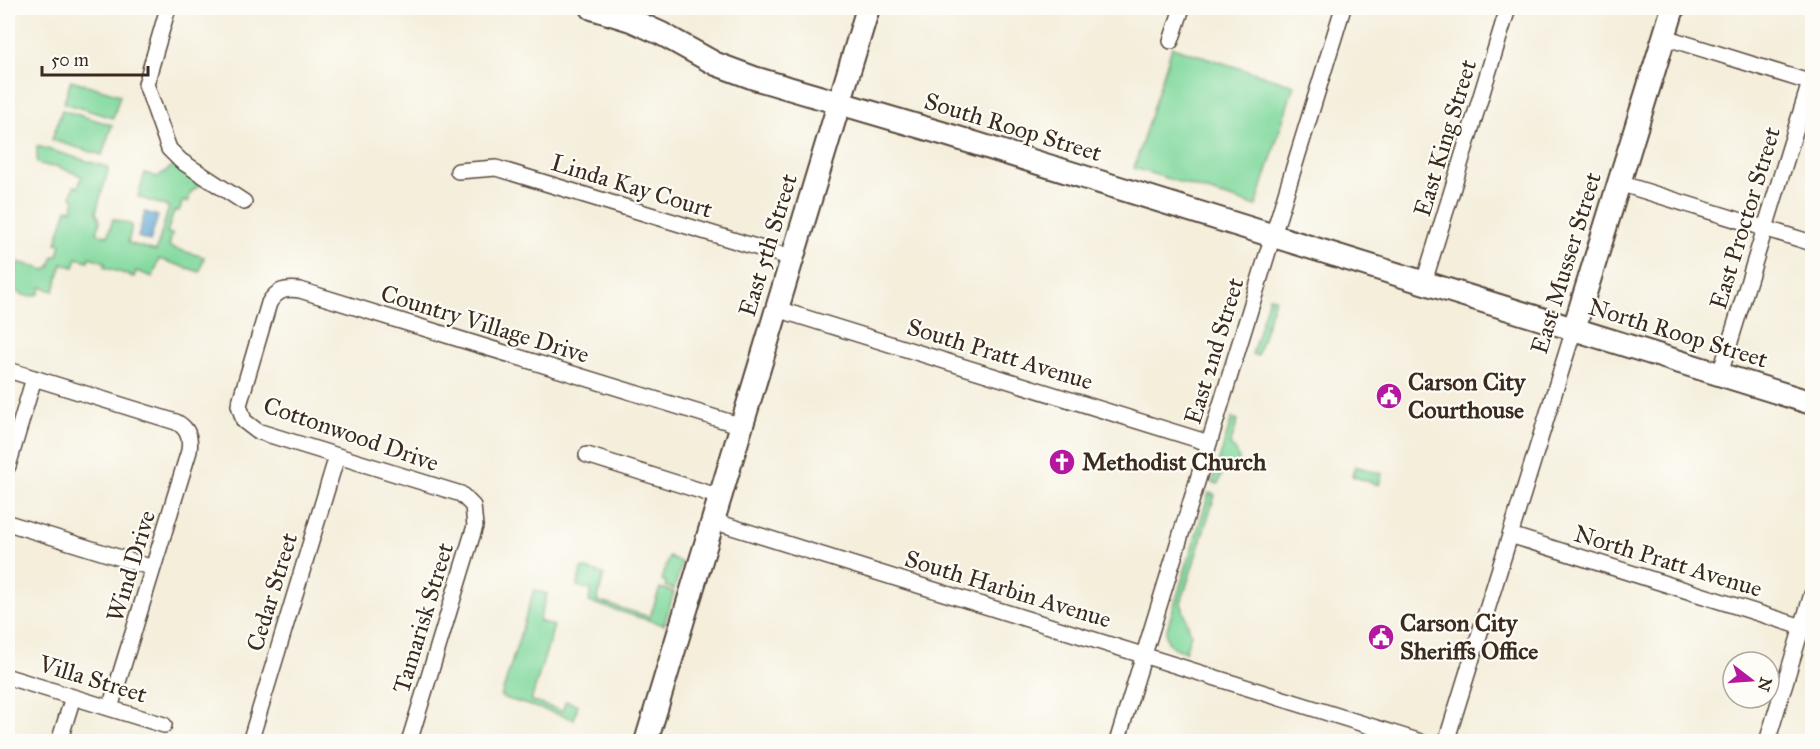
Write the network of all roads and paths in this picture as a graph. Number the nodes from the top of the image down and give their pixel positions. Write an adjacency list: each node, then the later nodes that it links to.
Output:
1 (168, 8): 14 (street)
2 (592, 8): 11 (street, South Roop Street)
3 (868, 8): 11 (street, East 5th Street)
4 (1182, 8): 9 (street)
5 (1343, 8): 16 (street, East 2nd Street)
6 (1508, 8): 19 (street, East King Street)
7 (1673, 8): 8 (street, East Musser Street)
8 (1664, 37): 10 (street); 13 (street, East Musser Street)
9 (1171, 41)
10 (1812, 80): 15 (street, East Proctor Street)
11 (840, 102): 16 (street, South Roop Street); 18 (street, East 5th Street)
12 (458, 171): 18 (street, Linda Kay Court)
13 (1619, 183): 15 (street); 21 (street, East Musser Street)
14 (244, 202)
15 (1765, 229): 17 (street); 24 (street, East Proctor Street)
16 (1273, 236): 19 (street, South Roop Street); 28 (street, East 2nd Street)
17 (1812, 243)
18 (792, 258): 20 (street, East 5th Street)
19 (1424, 282): 21 (street, North Roop Street)
20 (777, 309): 27 (street, East 5th Street); 28 (street, South Pratt Avenue)
21 (1574, 329): 24 (street, North Roop Street); 36 (street, East Musser Street)
22 (254, 352): 27 (street, Country Village Drive); 30 (street, Cottonwood Drive)
23 (8, 370): 25 (street)
24 (1720, 374): 26 (street, North Roop Street)
25 (34, 378): 31 (street); 37 (street, Wind Drive)
26 (1812, 403)
27 (742, 426): 32 (street, East 5th Street)
28 (1209, 443): 40 (street, East 2nd Street)
29 (588, 455): 32 (street)
30 (337, 456): 33 (street, Cottonwood Drive); 46 (street, Cedar Street)
31 (8, 466)
32 (720, 497): 34 (street, East 5th Street)
33 (473, 506): 47 (street, Tamarisk Street)
34 (712, 521): 40 (street, South Harbin Avenue); 48 (street, East 5th Street)
35 (8, 523): 37 (street)
36 (1509, 535): 39 (street, North Pratt Avenue); 51 (street, East Musser Street)
37 (153, 568): 43 (street, Wind Drive)
38 (1812, 594): 39 (street)
39 (1807, 629): 52 (street)
40 (1143, 655): 49 (street, East 2nd Street); 50 (street, South Harbin Avenue)
41 (8, 676): 42 (street, Villa Street)
42 (73, 697): 43 (street, Villa Street); 45 (street)
43 (110, 708): 44 (street, Villa Street)
44 (164, 725)
45 (59, 741)
46 (250, 741)
47 (409, 741)
48 (646, 741)
49 (1117, 741)
50 (1421, 741)
51 (1446, 741)
52 (1767, 741)

